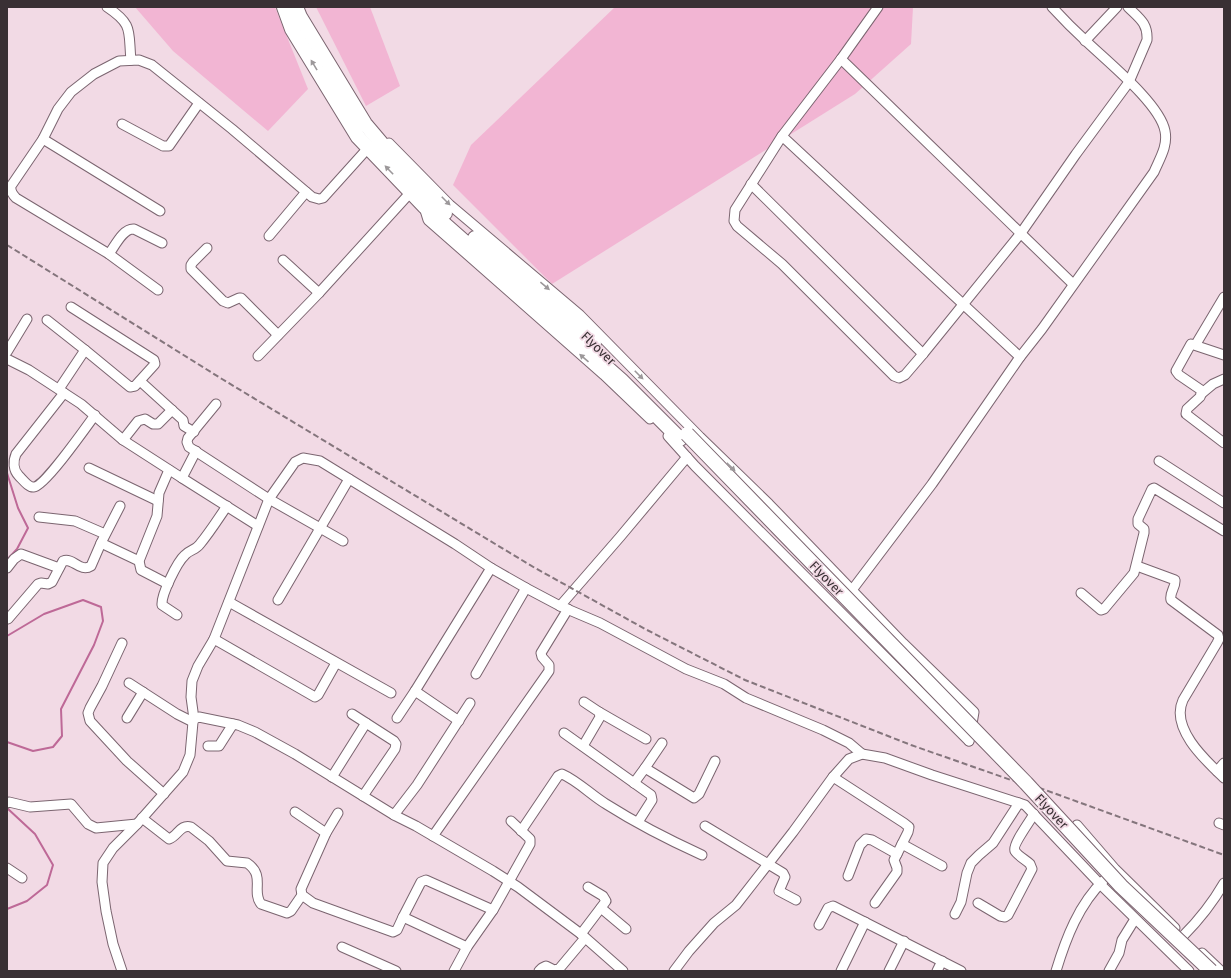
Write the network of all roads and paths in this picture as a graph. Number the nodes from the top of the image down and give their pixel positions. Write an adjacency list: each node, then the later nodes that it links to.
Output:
1 (107, 7): 10 (street)
2 (284, 7): 16 (highway, one-way to 2)
3 (296, 7): 17 (highway)
4 (878, 7): 9 (street)
5 (1052, 7): 8 (street)
6 (1117, 7): 8 (street)
7 (1128, 7): 11 (street)
8 (1085, 40): 11 (street)
9 (841, 59): 14 (street); 22 (street)
10 (130, 60): 12 (street); 15 (street)
11 (1129, 82): 22 (street); 28 (street)
12 (200, 103): 13 (street); 19 (street)
13 (122, 124)
14 (782, 136): 18 (street); 32 (street)
15 (43, 139): 21 (street); 26 (street)
16 (368, 148): 17 (highway, one-way to 16); 19 (street)
17 (414, 183): 20 (highway); 30 (street); 81 (street, one-way to 81)
18 (751, 184): 39 (street); 39 (street)
19 (306, 192): 23 (street)
20 (427, 202): 52 (highway, Flyover); 52 (highway, Flyover); 56 (street, one-way to 20)
21 (160, 211)
22 (1021, 233): 28 (street); 32 (street)
23 (269, 236)
24 (162, 243): 26 (street)
25 (208, 248): 36 (street)
26 (109, 254): 29 (street)
27 (283, 260): 30 (street)
28 (1073, 284): 42 (street)
29 (158, 290)
30 (319, 293): 36 (street)
31 (1224, 297): 37 (street)
32 (962, 304): 39 (street); 42 (street)
33 (71, 306): 45 (street)
34 (27, 319): 43 (street)
35 (47, 320): 38 (street)
36 (278, 335): 41 (street)
37 (1196, 344): 40 (street); 47 (street)
38 (85, 350): 45 (street); 46 (street)
39 (923, 354)
40 (1224, 355)
41 (258, 356)
42 (1020, 357): 81 (street)
43 (7, 358): 46 (street)
44 (1224, 379): 47 (street)
45 (140, 382): 49 (street)
46 (62, 391): 50 (street); 50 (street)
47 (1201, 394): 54 (street)
48 (216, 404): 51 (street)
49 (172, 410): 51 (street); 53 (street)
50 (95, 415): 53 (street)
51 (194, 432): 55 (street)
52 (684, 436): 181 (highway, Flyover); 182 (highway, Flyover, bridge)
53 (123, 440): 59 (street)
54 (1224, 444)
55 (196, 451): 60 (street); 62 (street)
56 (687, 457): 81 (street); 85 (street)
57 (1159, 461): 64 (street)
58 (88, 468): 63 (street)
59 (170, 470): 60 (street); 63 (street)
60 (182, 478): 66 (street)
61 (349, 479): 62 (street); 69 (street); 78 (street)
62 (269, 499): 68 (street); 69 (street)
63 (158, 501): 74 (street)
64 (1224, 503)
65 (120, 506): 71 (street)
66 (226, 506): 68 (street); 79 (street)
67 (39, 517): 71 (street)
68 (258, 526): 84 (street)
69 (321, 529): 72 (street); 83 (street)
70 (1224, 531): 75 (street)
71 (105, 534): 73 (street)
72 (343, 541)
73 (101, 543): 74 (street); 77 (street)
74 (138, 561): 79 (street)
75 (1137, 566): 82 (street); 115 (street)
76 (7, 568): 77 (street)
77 (59, 568): 87 (street)
78 (491, 568): 80 (street); 93 (street)
79 (168, 584): 86 (street)
80 (526, 588): 85 (street); 91 (street)
81 (852, 590)
82 (1081, 593)
83 (278, 600)
84 (228, 602): 88 (street); 90 (street)
85 (564, 607): 111 (street); 135 (street)
86 (177, 615)
87 (8, 619)
88 (214, 639): 90 (street); 102 (street)
89 (122, 643): 120 (street)
90 (336, 663): 95 (street)
91 (476, 674)
92 (129, 683): 94 (street)
93 (415, 691): 101 (street); 103 (street)
94 (143, 692): 100 (street); 102 (street)
95 (391, 693)
96 (584, 702): 98 (street)
97 (470, 703): 103 (street)
98 (599, 712): 107 (street); 110 (street)
99 (352, 714): 104 (street)
100 (127, 718)
101 (397, 718)
102 (193, 721): 105 (street); 120 (street)
103 (459, 721): 127 (street)
104 (366, 723): 116 (street); 121 (street)
105 (233, 724): 109 (street); 116 (street)
106 (564, 733): 110 (street)
107 (646, 739)
108 (662, 743): 114 (street)
109 (208, 746)
110 (582, 746): 119 (street)
111 (862, 754): 117 (street); 122 (street)
112 (715, 761): 114 (street)
113 (1224, 764): 115 (street)
114 (645, 768): 119 (street)
115 (1217, 771): 118 (street)
116 (332, 777): 121 (street)
117 (833, 777): 136 (street); 139 (street)
118 (1224, 778)
119 (634, 783): 130 (street)
120 (164, 794): 128 (street)
121 (363, 796): 127 (street)
122 (1019, 803): 126 (street); 156 (street)
123 (7, 804): 128 (street)
124 (295, 812): 134 (street)
125 (338, 813): 134 (street)
126 (1034, 814): 147 (street); 153 (street)
127 (394, 815): 135 (street)
128 (139, 821): 149 (street); 168 (street)
129 (511, 821): 133 (street)
130 (638, 822): 133 (street); 138 (street)
131 (1077, 825): 142 (street)
132 (706, 826): 139 (street)
133 (521, 831): 145 (street)
134 (326, 833): 149 (street)
135 (433, 836): 145 (street)
136 (902, 844): 137 (street); 140 (street)
137 (897, 854): 143 (street); 152 (street)
138 (702, 855)
139 (768, 864): 151 (street); 173 (street)
140 (942, 866)
141 (7, 868): 144 (street)
142 (1115, 869): 147 (street); 163 (street)
143 (848, 876)
144 (22, 878)
145 (509, 882): 155 (street); 162 (street)
146 (1224, 883): 150 (street)
147 (1100, 884): 158 (street); 178 (street)
148 (588, 887): 154 (street)
149 (302, 895): 157 (street)
150 (1221, 896): 163 (street)
151 (796, 900)
152 (875, 903)
153 (978, 903)
154 (601, 908): 161 (street); 162 (street)
155 (493, 910): 157 (street); 166 (street)
156 (955, 914)
157 (403, 917): 166 (street)
158 (1135, 919): 179 (street); 180 (street)
159 (865, 922): 160 (street); 164 (street); 174 (street)
160 (819, 925)
161 (626, 929)
162 (583, 936): 171 (street); 172 (street)
163 (1183, 936): 183 (street)
164 (904, 941): 167 (street); 175 (street)
165 (342, 947): 169 (street)
166 (467, 947): 170 (street)
167 (942, 961): 176 (street); 177 (street)
168 (122, 971)
169 (396, 971)
170 (454, 971)
171 (540, 971)
172 (623, 971)
173 (674, 971)
174 (841, 971)
175 (889, 971)
176 (937, 971)
177 (961, 971)
178 (1056, 971)
179 (1108, 971)
180 (1189, 971)
181 (1199, 971)
182 (1211, 971)
183 (1221, 971)

